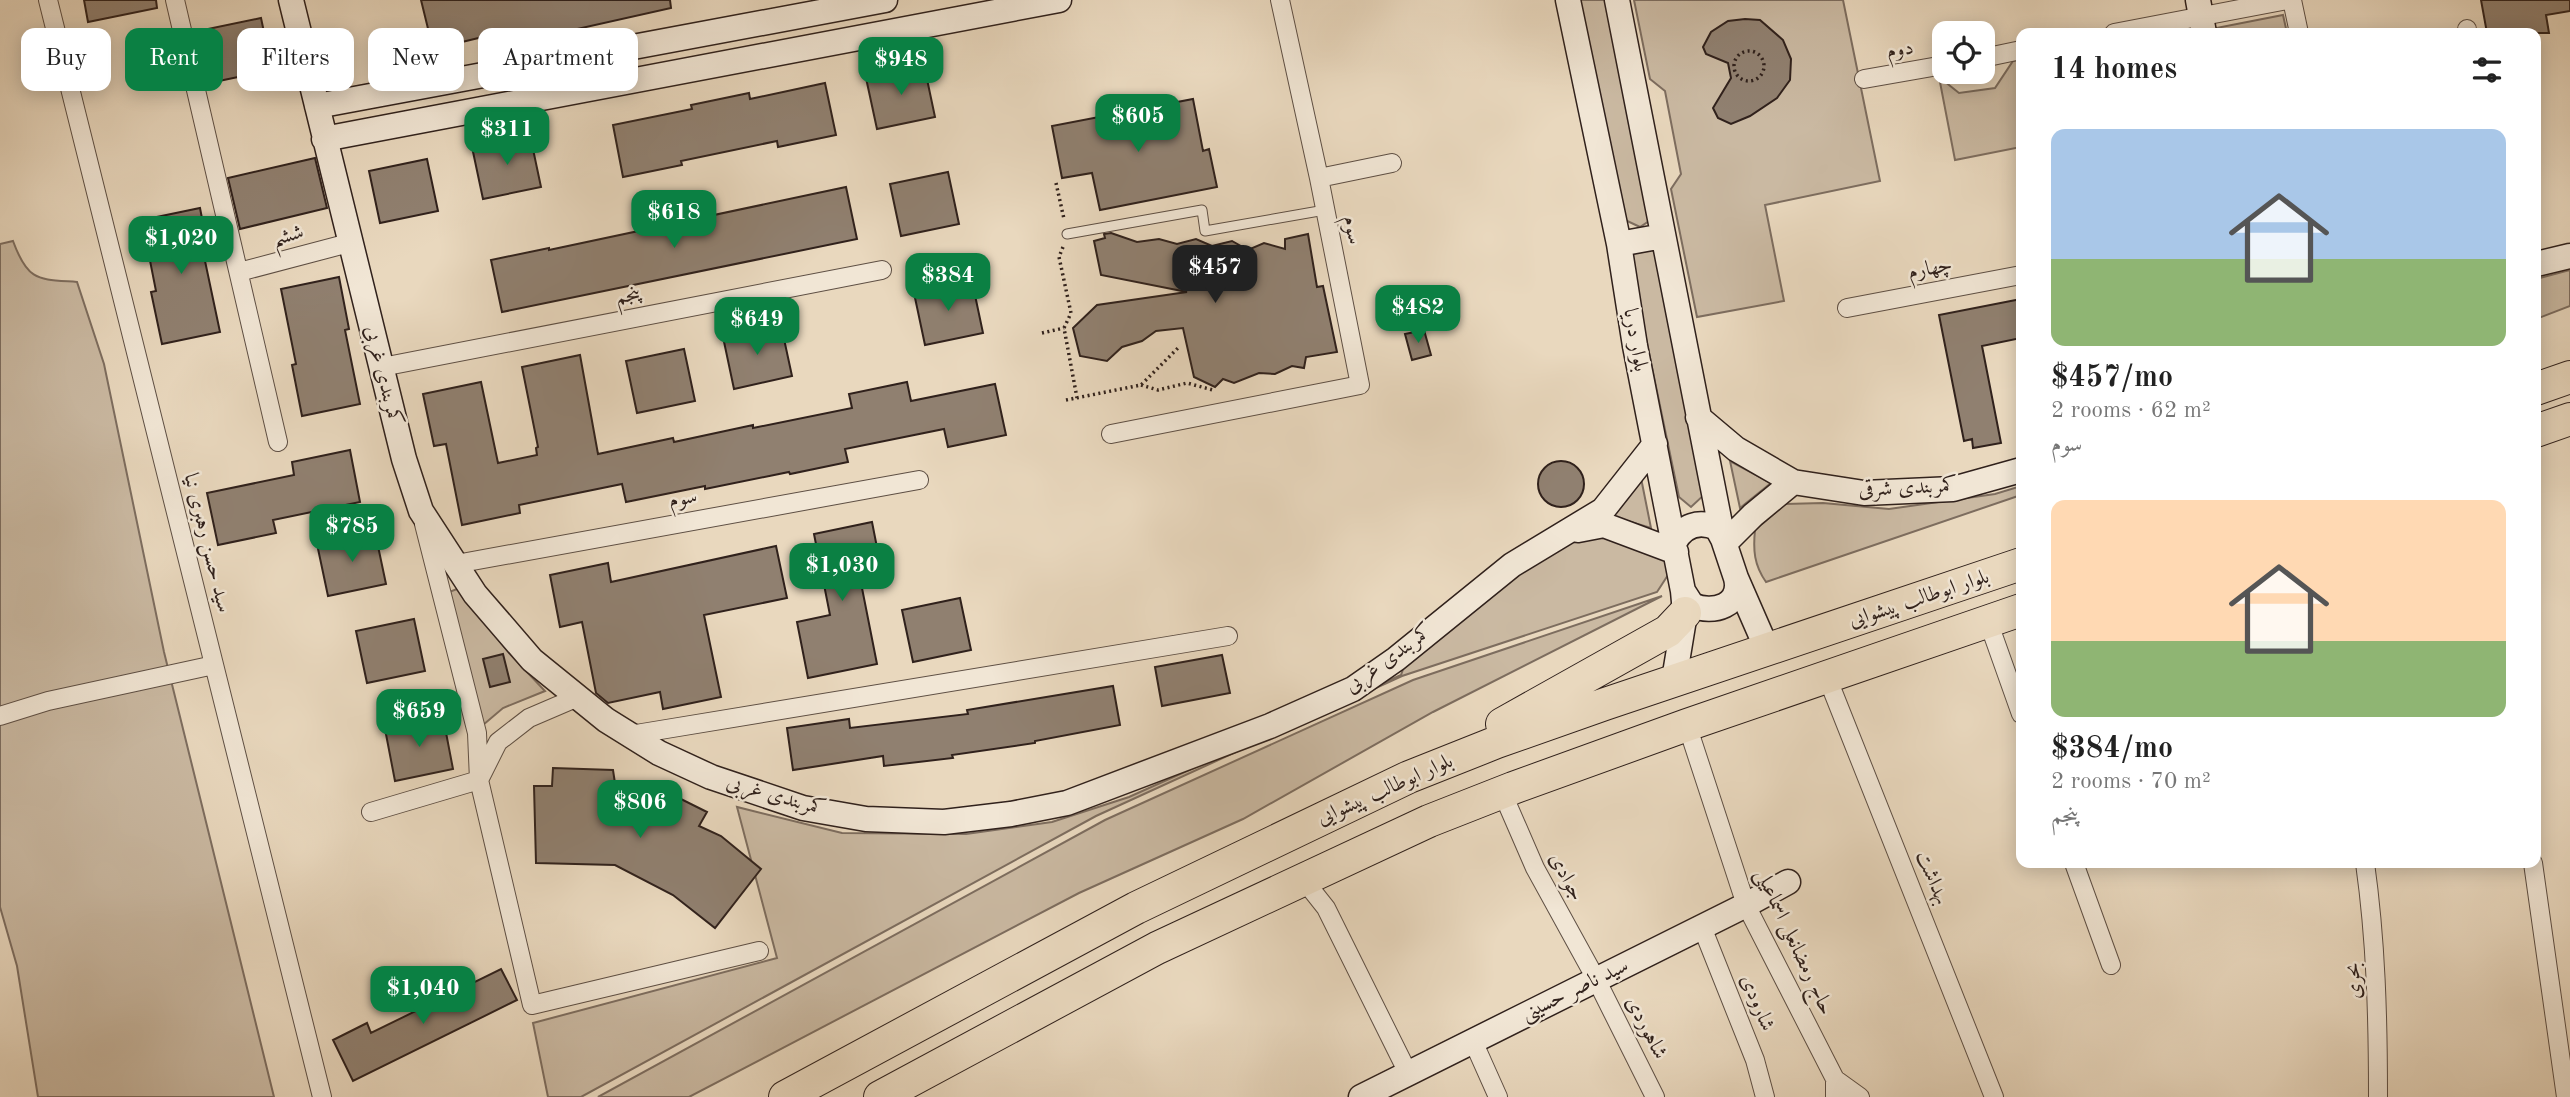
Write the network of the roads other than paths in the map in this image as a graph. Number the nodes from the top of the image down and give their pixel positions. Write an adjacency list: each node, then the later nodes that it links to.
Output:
1 (48, 0): 57 (street, سید حسن رهبری نیا)
2 (174, 0): 30 (street)
3 (291, 0): 18 (street, کمربندی غربی)
4 (885, 0): 18 (street)
5 (1059, 0): 19 (street)
6 (1280, 0): 21 (street, سوم)
7 (1568, 0): 26 (street, بلوار دریا)
8 (1617, 0): 24 (street)
9 (2287, 0): 11 (street)
10 (2292, 0): 13 (street)
11 (2201, 17): 12 (street)
12 (2141, 28)
13 (2298, 28)
14 (2016, 51): 15 (street)
15 (1995, 55)
16 (1932, 67): 17 (street, دوم)
17 (1864, 79)
18 (317, 106): 19 (street, کمربندی غربی)
19 (324, 139): 25 (street, کمربندی غربی)
20 (1392, 163): 21 (street)
21 (1319, 178): 22 (street, سوم)
22 (1325, 210): 23 (lane); 39 (street, سوم)
23 (1067, 234)
24 (1663, 236): 26 (street); 36 (street)
25 (349, 243): 30 (street, ششم); 33 (street, کمربندی غربی)
26 (1619, 244): 41 (street, بلوار دریا)
27 (2570, 256): 28 (street)
28 (2541, 263)
29 (882, 270): 33 (street, پنجم)
30 (239, 272): 40 (street)
31 (2016, 276): 32 (street, چهارم)
32 (1847, 308)
33 (382, 367): 45 (street, کمربندی غربی)
34 (2570, 377): 35 (highway)
35 (2541, 387)
36 (1698, 417): 44 (street); 47 (street)
37 (2570, 419): 38 (highway)
38 (2541, 429)
39 (1111, 434)
40 (278, 442)
41 (1655, 444): 46 (street, کمربندی غربی); 48 (street, بلوار دریا)
42 (2016, 471): 44 (street, کمربندی شرقی)
43 (919, 480): 49 (street, سوم)
44 (1793, 482): 47 (street)
45 (421, 511): 49 (street, کمربندی غربی); 65 (street)
46 (1567, 532): 48 (street); 64 (street, کمربندی غربی)
47 (1724, 541): 48 (street); 51 (street)
48 (1675, 547): 52 (street, بلوار دریا)
49 (456, 564): 60 (street, کمربندی غربی)
50 (2016, 566): 56 (highway, بلوار ابوطالب پیشوایی)
51 (1736, 578): 52 (street); 56 (street)
52 (1684, 602): 59 (street, بلوار دریا); 66 (highway)
53 (2016, 612): 54 (highway, بلوار ابوطالب پیشوایی)
54 (1988, 621): 58 (highway, بلوار ابوطالب پیشوایی); 61 (street)
55 (1228, 636): 64 (street)
56 (1767, 649): 59 (highway, بلوار ابوطالب پیشوایی)
57 (214, 665): 62 (street); 82 (street, سید حسن رهبری نیا)
58 (1827, 677): 63 (highway, بلوار ابوطالب پیشوایی); 90 (street, بهداشت)
59 (1675, 680): 66 (highway, بلوار ابوطالب پیشوایی)
60 (578, 697): 64 (street, کمربندی غربی); 65 (street)
61 (2016, 700)
62 (0, 716)
63 (1687, 724): 67 (highway, بلوار ابوطالب پیشوایی); 74 (street, حاج رمضانعلی اسماعیلی)
64 (630, 735)
65 (479, 780): 68 (street); 76 (street)
66 (1399, 782): 83 (highway, بلوار ابوطالب پیشوایی)
67 (1502, 792): 72 (highway, بلوار ابوطالب پیشوایی); 78 (street, جوادی)
68 (371, 811)
69 (2076, 868): 77 (street)
70 (2366, 868): 91 (street, بحری)
71 (2534, 868): 92 (street)
72 (1303, 879): 80 (street); 84 (highway, بلوار ابوطالب پیشوایی)
73 (1788, 882): 74 (street, سید ناصر حسینی)
74 (1746, 905): 75 (street, سید ناصر حسینی); 81 (street, حاج رمضانعلی اسماعیلی)
75 (1702, 927): 78 (street, سید ناصر حسینی); 88 (street, شارودی)
76 (759, 951)
77 (2111, 965)
78 (1596, 979): 79 (street, سید ناصر حسینی); 87 (street, شاهوردی)
79 (1473, 1041): 80 (street, سید ناصر حسینی); 86 (street)
80 (1408, 1073): 85 (street, سید ناصر حسینی)
81 (1835, 1088): 89 (street)
82 (322, 1097)
83 (785, 1097)
84 (880, 1097)
85 (1361, 1097)
86 (1498, 1097)
87 (1655, 1097)
88 (1765, 1097)
89 (1860, 1097)
90 (1994, 1097)
91 (2378, 1097)
92 (2566, 1097)

